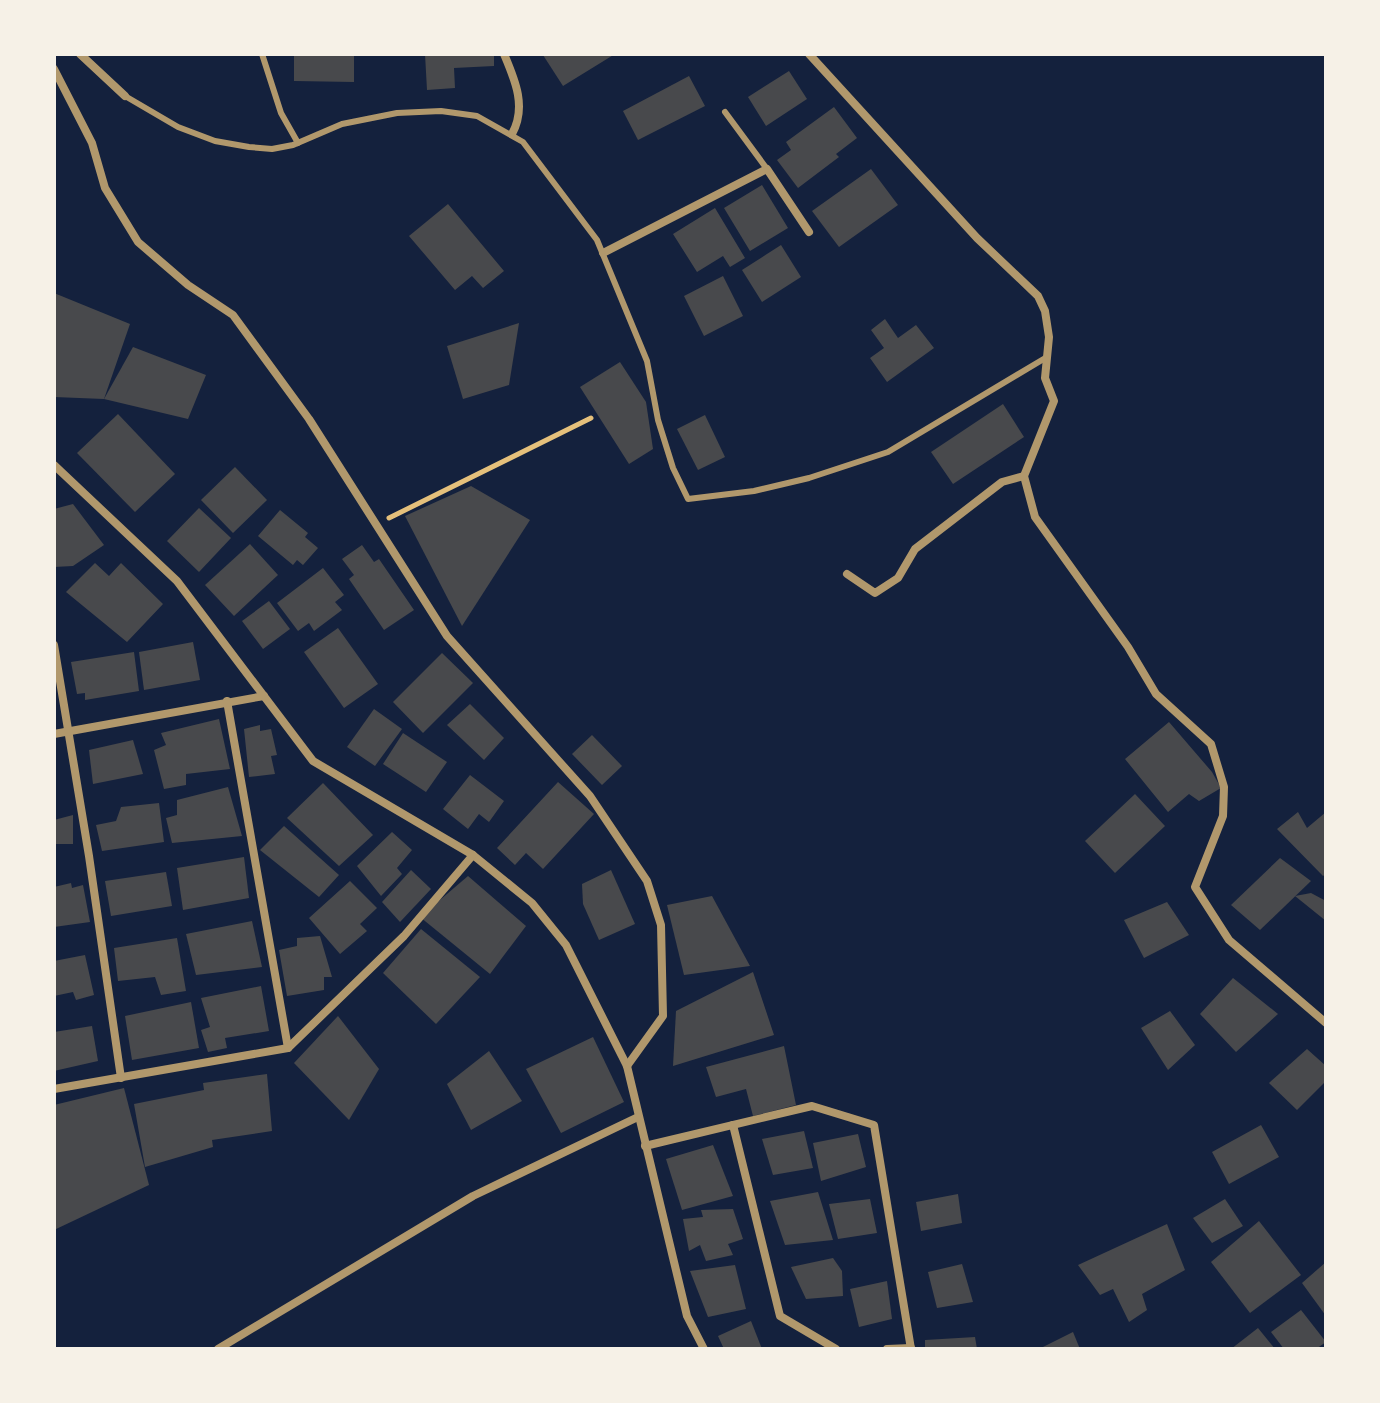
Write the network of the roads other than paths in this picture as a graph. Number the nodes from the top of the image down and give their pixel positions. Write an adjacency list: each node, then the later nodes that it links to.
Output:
1 (80, 54): 6 (street)
2 (262, 54): 9 (lane)
3 (504, 54): 8 (street)
4 (809, 54): 13 (street)
5 (54, 69): 25 (street)
6 (125, 96): 9 (lane)
7 (725, 112): 10 (lane)
8 (512, 134): 9 (lane); 12 (lane)
9 (298, 143)
10 (767, 169): 11 (street); 12 (street)
11 (809, 232)
12 (603, 253): 13 (lane)
13 (1047, 357): 15 (street)
14 (54, 465): 18 (street)
15 (1024, 476): 16 (street); 23 (street)
16 (847, 574)
17 (54, 645): 20 (street)
18 (264, 696): 19 (street); 22 (street)
19 (227, 701): 20 (street); 24 (street)
20 (69, 732): 21 (street); 26 (street)
21 (54, 734)
22 (473, 855): 24 (street); 25 (street)
23 (1326, 1023)
24 (288, 1048): 26 (street)
25 (627, 1066): 28 (street)
26 (121, 1078): 27 (street)
27 (54, 1089)
28 (638, 1117): 30 (street); 31 (street)
29 (733, 1125): 30 (street); 33 (street); 35 (street)
30 (645, 1146): 32 (street)
31 (218, 1349)
32 (704, 1349)
33 (836, 1349)
34 (887, 1349): 35 (street)
35 (911, 1349)

